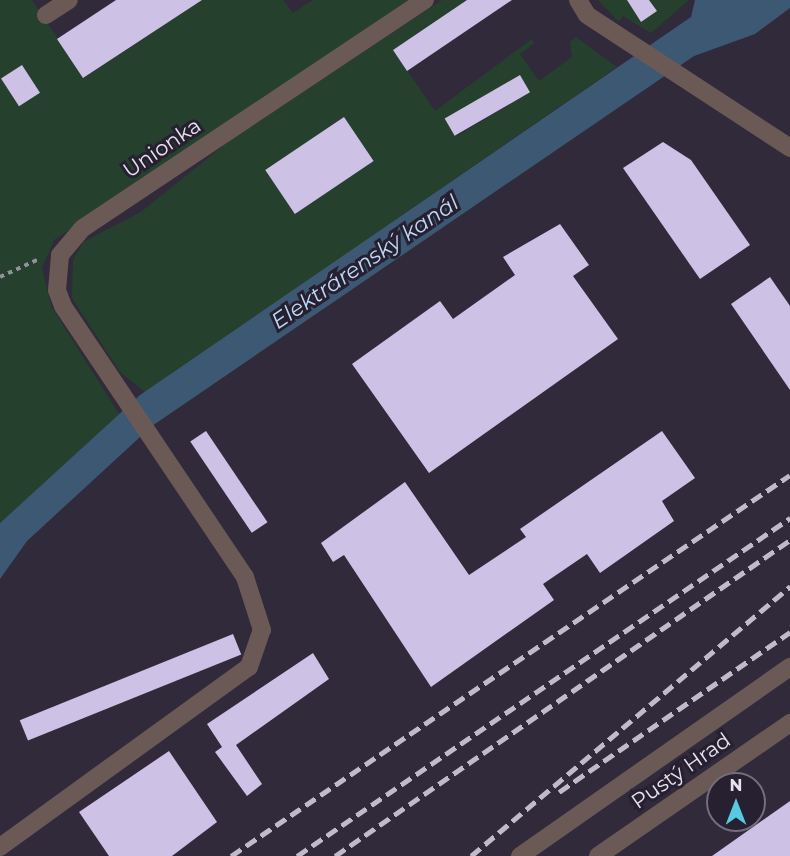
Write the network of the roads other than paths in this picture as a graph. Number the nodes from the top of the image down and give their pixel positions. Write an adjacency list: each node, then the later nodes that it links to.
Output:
1 (69, 0): 4 (lane)
2 (425, 0): 8 (lane, Unionka)
3 (578, 0): 5 (lane)
4 (46, 15)
5 (790, 148)
6 (790, 667): 9 (lane)
7 (790, 723): 10 (lane, Pustý Hrad)
8 (0, 847)
9 (520, 856)
10 (598, 856)

